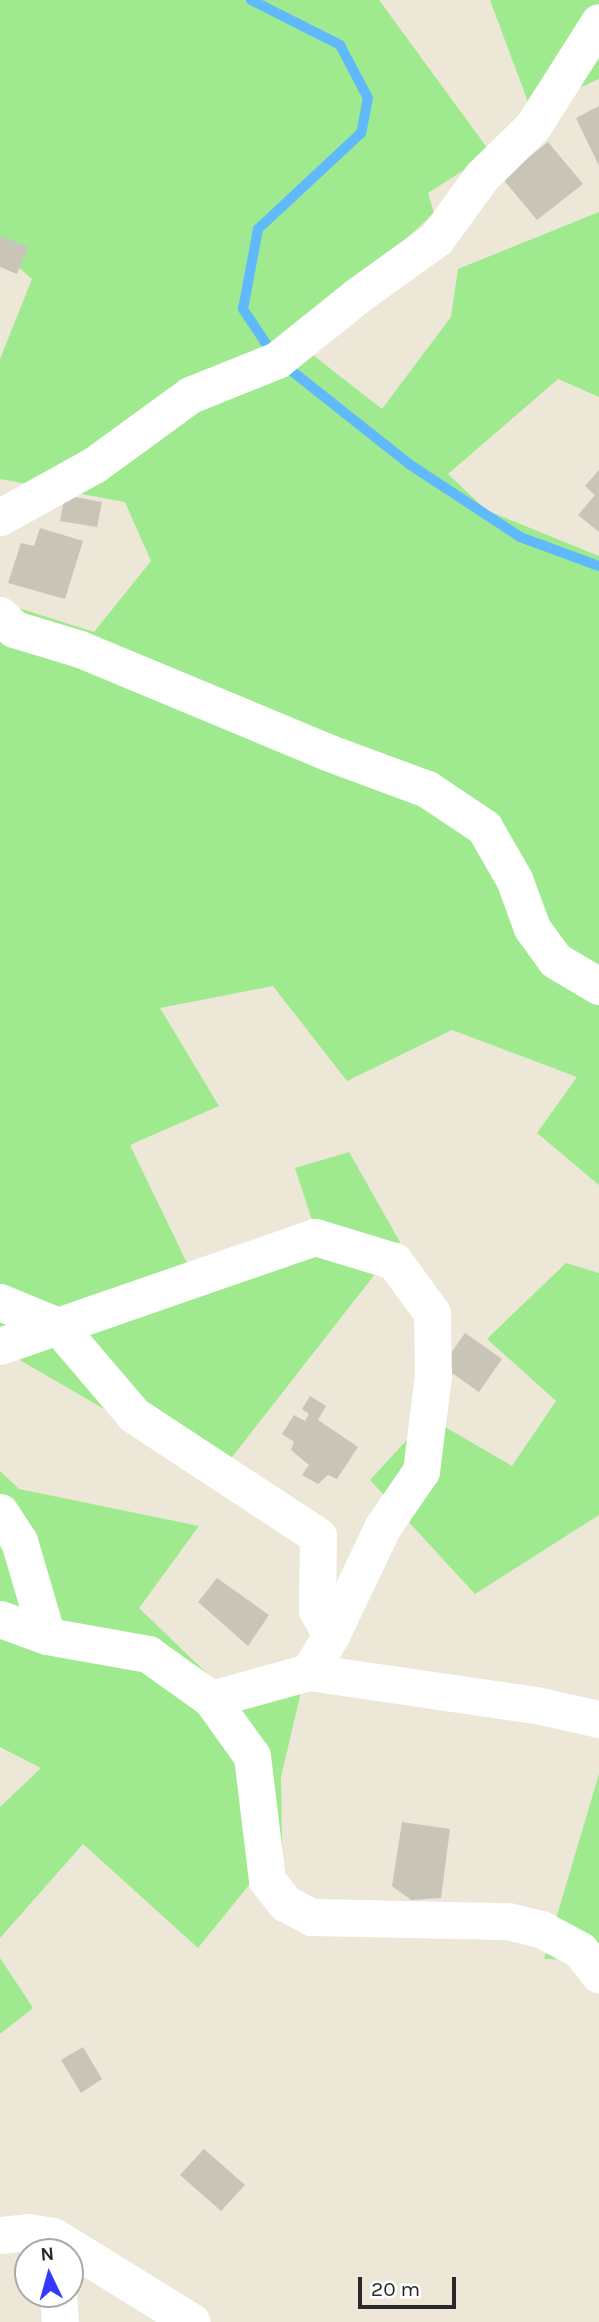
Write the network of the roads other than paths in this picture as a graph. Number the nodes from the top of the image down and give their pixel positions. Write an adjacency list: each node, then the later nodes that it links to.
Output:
1 (599, 22): 2 (street)
2 (0, 517)
3 (0, 615): 4 (street)
4 (599, 986)
5 (0, 1302): 6 (street)
6 (58, 1326): 7 (street); 10 (street); 10 (street)
7 (0, 1346)
8 (0, 1512): 11 (street)
9 (0, 1619): 11 (street)
10 (331, 1635): 12 (street)
11 (47, 1636): 13 (street)
12 (309, 1672): 13 (street); 14 (street)
13 (211, 1699): 15 (street)
14 (599, 1718)
15 (599, 1974)
16 (0, 2235): 17 (street)
17 (40, 2238)
18 (84, 2261): 19 (street)
19 (192, 2322)

